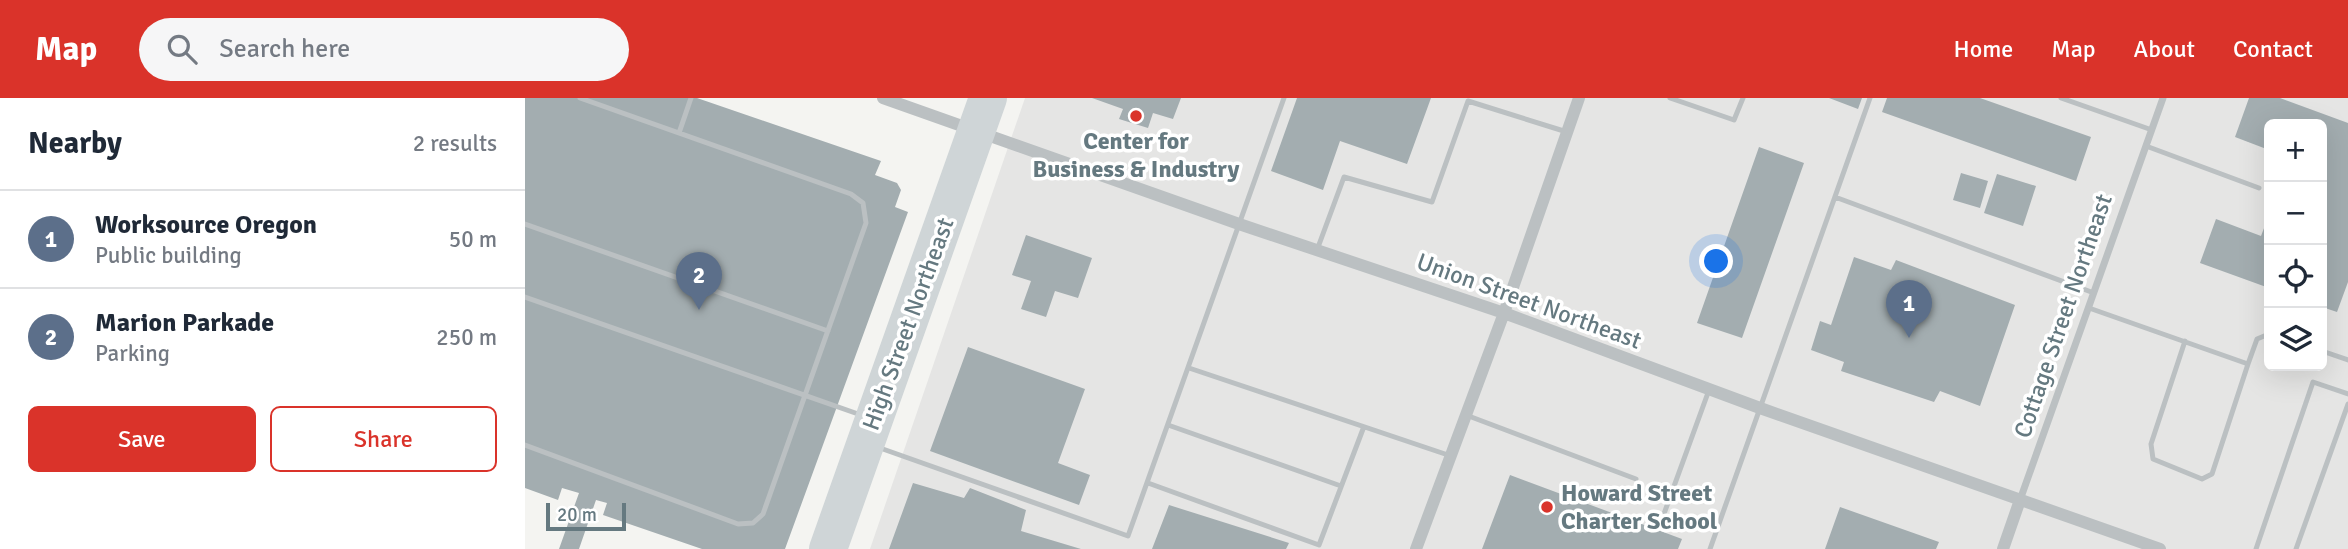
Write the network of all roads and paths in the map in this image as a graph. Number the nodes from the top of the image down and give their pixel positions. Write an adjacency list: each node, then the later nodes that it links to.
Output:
1 (580, 98): 14 (lane)
2 (691, 98): 14 (lane)
3 (883, 98): 11 (street, Union Street Northeast)
4 (1284, 98): 19 (lane)
5 (1579, 98): 13 (street)
6 (1670, 98): 7 (lane)
7 (1743, 98)
8 (1870, 98): 17 (lane)
9 (2061, 98): 12 (lane)
10 (2163, 98): 12 (street, Cottage Street Northeast)
11 (982, 115): 19 (street, Union Street Northeast); 40 (main road, High Street Northeast)
12 (2152, 130): 15 (street, Cottage Street Northeast)
13 (1567, 132): 20 (lane); 24 (street)
14 (679, 133): 25 (lane)
15 (2145, 146): 16 (lane); 21 (street, Cottage Street Northeast)
16 (2259, 188)
17 (1835, 197): 21 (lane); 36 (lane)
18 (525, 224): 25 (lane)
19 (1240, 224): 20 (street, Union Street Northeast); 31 (lane)
20 (1317, 250): 24 (street, Union Street Northeast)
21 (2094, 293): 23 (street, Cottage Street Northeast)
22 (525, 297): 34 (lane)
23 (2089, 308): 27 (lane); 46 (street, Cottage Street Northeast)
24 (1504, 313): 32 (street, Union Street Northeast); 37 (street)
25 (828, 331): 34 (lane)
26 (2264, 336): 30 (lane)
27 (2185, 341): 30 (lane); 30 (lane)
28 (2327, 353): 29 (lane)
29 (2348, 360)
30 (2248, 364)
31 (1189, 368): 38 (lane); 39 (lane)
32 (1709, 389): 36 (street, Union Street Northeast); 47 (lane)
33 (2348, 394): 53 (lane)
34 (805, 396): 40 (lane); 41 (lane)
35 (2348, 404): 54 (lane)
36 (1760, 408): 46 (street, Union Street Northeast); 50 (lane)
37 (1466, 415): 42 (street); 43 (lane)
38 (1168, 425): 44 (lane); 45 (lane)
39 (1363, 429): 42 (lane); 45 (lane)
40 (870, 431): 44 (lane); 48 (main road, High Street Northeast)
41 (525, 445)
42 (1451, 456): 49 (street)
43 (1636, 479)
44 (1148, 483): 45 (lane)
45 (1341, 486)
46 (2020, 500): 51 (street, Cottage Street Northeast); 52 (street, Union Street Northeast)
47 (1661, 522)
48 (828, 549)
49 (1416, 549)
50 (1710, 549)
51 (2003, 549)
52 (2160, 549)
53 (2256, 549)
54 (2296, 549)

